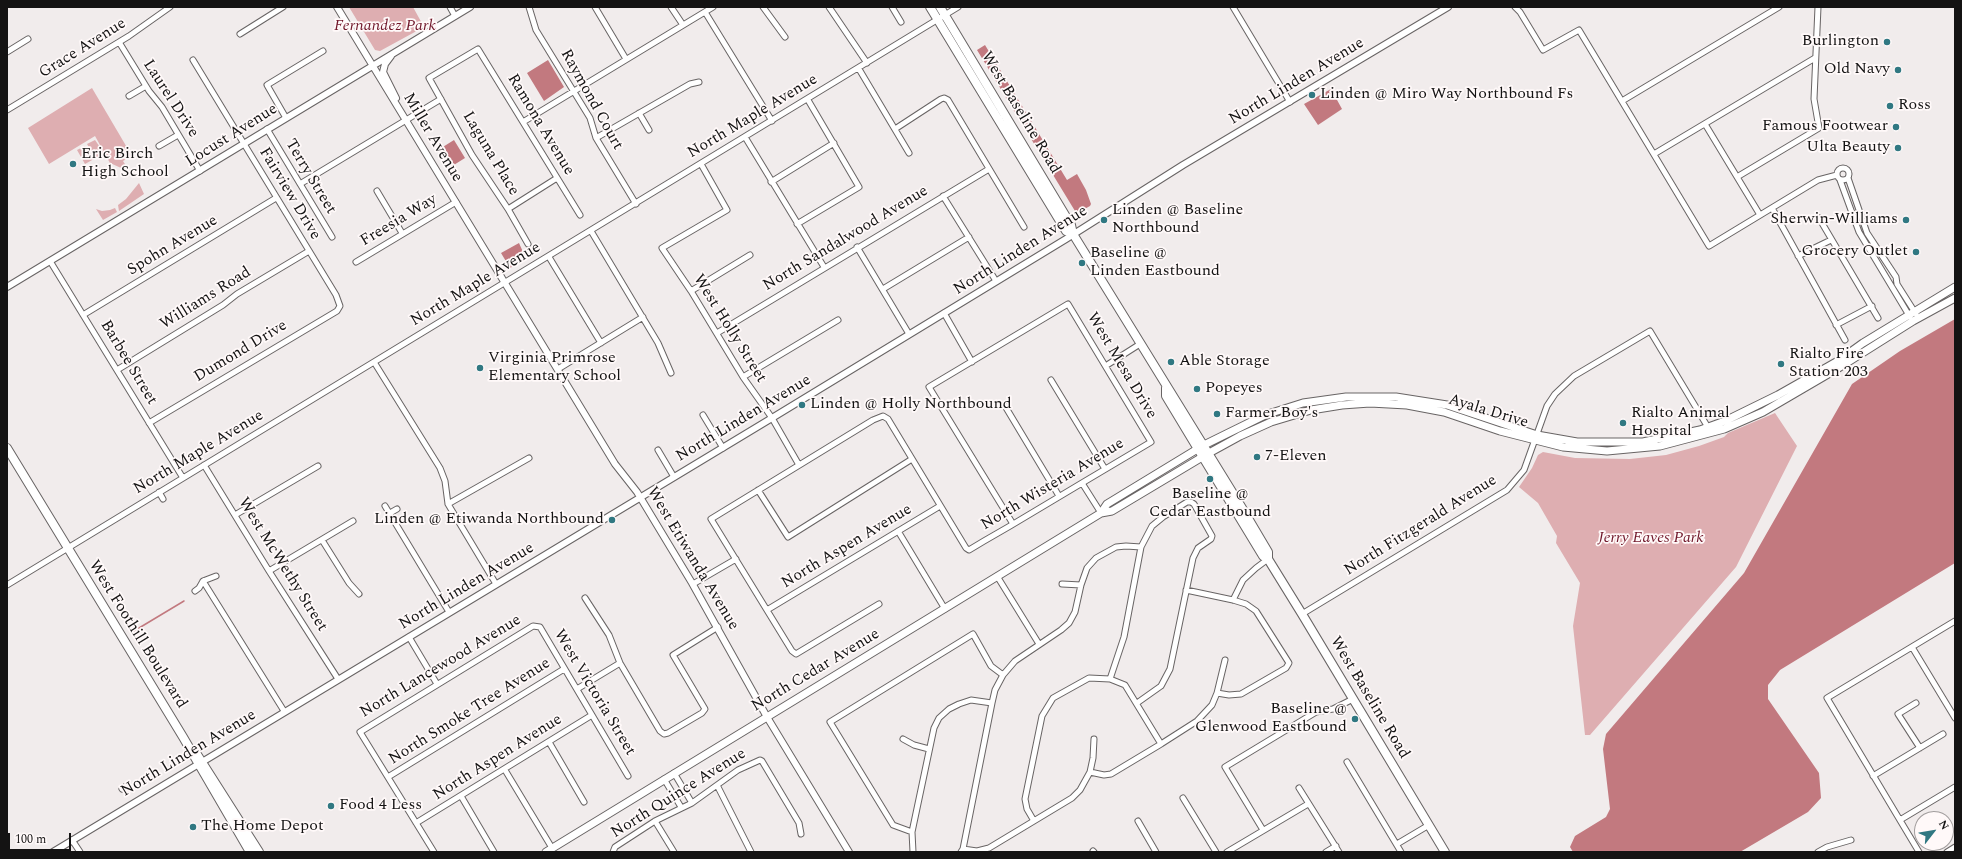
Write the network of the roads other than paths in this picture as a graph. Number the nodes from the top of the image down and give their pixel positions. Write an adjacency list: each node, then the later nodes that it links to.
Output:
1 (170, 7): 31 (street, Grace Avenue)
2 (283, 7): 28 (street)
3 (337, 7): 39 (street, Miller Avenue)
4 (450, 7): 24 (street)
5 (470, 7): 24 (street, Locust Avenue)
6 (529, 7): 44 (street, Raymond Court)
7 (595, 7): 36 (street)
8 (671, 7): 27 (street)
9 (713, 7): 22 (street)
10 (764, 7): 29 (street)
11 (829, 7): 38 (street)
12 (892, 7): 26 (street)
13 (930, 7): 25 (main road, West Baseline Road)
14 (940, 7): 23 (main road, West Baseline Road)
15 (958, 7): 23 (street, North Maple Avenue)
16 (1233, 7): 49 (street)
17 (1448, 7): 49 (street, North Linden Avenue)
18 (1515, 7): 21 (street)
19 (1779, 7): 48 (street)
20 (1818, 7): 35 (street)
21 (1520, 10): 48 (street)
22 (705, 12): 27 (street); 55 (street)
23 (945, 15): 25 (street, North Maple Avenue); 94 (main road, West Baseline Road)
24 (455, 16): 34 (street, Locust Avenue)
25 (938, 20): 38 (street, North Maple Avenue); 94 (main road, West Baseline Road)
26 (901, 22)
27 (682, 25): 36 (street)
28 (240, 34)
29 (784, 38)
30 (28, 39): 33 (street)
31 (119, 42): 43 (street, Laurel Drive); 51 (street, Grace Avenue)
32 (323, 51): 53 (street)
33 (7, 52)
34 (394, 53): 39 (street, Locust Avenue); 50 (street)
35 (1815, 58): 57 (street); 72 (street)
36 (626, 59): 44 (street)
37 (193, 60): 65 (street, Fairview Drive)
38 (867, 63): 40 (street, North Maple Avenue)
39 (373, 65): 50 (street, Miller Avenue); 53 (street, Locust Avenue)
40 (859, 69): 47 (street, North Maple Avenue); 58 (street)
41 (429, 78): 46 (street, Laguna Place); 56 (street, Ramona Avenue)
42 (699, 82): 52 (street)
43 (146, 86): 45 (street); 61 (street, Laurel Drive)
44 (573, 91): 56 (street); 63 (street, Raymond Court)
45 (129, 96)
46 (441, 99): 54 (street); 86 (street, Laguna Place)
47 (808, 100): 55 (street, North Maple Avenue); 64 (street)
48 (1622, 101): 68 (street)
49 (1290, 102): 94 (street, North Linden Avenue)
50 (399, 109): 54 (street, Miller Avenue)
51 (7, 110)
52 (639, 113): 60 (street); 63 (street)
53 (286, 118): 59 (street, Locust Avenue)
54 (406, 120): 77 (street); 83 (street, Miller Avenue)
55 (772, 121): 62 (street, North Maple Avenue)
56 (523, 122): 74 (street, Ramona Avenue)
57 (1705, 124): 68 (street); 72 (street)
58 (895, 129): 67 (street); 70 (street)
59 (267, 130): 65 (street, Locust Avenue); 77 (street, Terry Street)
60 (649, 130)
61 (178, 135): 66 (street); 71 (street, Laurel Drive)
62 (745, 137): 69 (street, North Maple Avenue); 76 (street)
63 (596, 138): 84 (street, Raymond Court)
64 (834, 143): 76 (street); 90 (street)
65 (244, 144): 71 (street, Locust Avenue); 81 (street, Fairview Drive)
66 (159, 146)
67 (909, 154)
68 (1654, 154): 88 (street)
69 (701, 164): 84 (street, North Maple Avenue); 112 (street, West Holly Street)
70 (989, 169): 79 (street, North Sandalwood Avenue); 91 (street)
71 (200, 171): 104 (street, Locust Avenue)
72 (1737, 177): 88 (street)
73 (1839, 177): 75 (street); 75 (street); 82 (street); 85 (street)
74 (557, 178): 86 (street); 87 (street, Ramona Avenue)
75 (1848, 178): 80 (street)
76 (771, 182): 90 (street)
77 (300, 184): 95 (street, Terry Street)
78 (377, 191): 93 (street)
79 (943, 196): 96 (street); 99 (street, North Sandalwood Avenue)
80 (1854, 196): 82 (street); 118 (street)
81 (276, 198): 100 (street, Fairview Drive); 117 (street, Spohn Avenue)
82 (1846, 198): 118 (street)
83 (456, 202): 93 (street, Freesia Way); 108 (street, Miller Avenue)
84 (636, 204): 92 (street, North Maple Avenue)
85 (1772, 208): 88 (street); 102 (street)
86 (508, 209): 98 (street, Laguna Place)
87 (580, 215)
88 (1760, 215)
89 (1819, 218): 97 (street)
90 (797, 224): 106 (street)
91 (1024, 228)
92 (591, 231): 103 (street, North Maple Avenue); 119 (street)
93 (402, 233): 105 (street, Freesia Way)
94 (1073, 234): 107 (street, North Linden Avenue); 127 (main road, West Baseline Road)
95 (332, 237)
96 (969, 237): 107 (street); 111 (street)
97 (1831, 240): 102 (street); 115 (street)
98 (528, 244)
99 (857, 247): 106 (street, North Sandalwood Avenue); 111 (street)
100 (309, 251): 114 (street, Fairview Drive); 132 (street, Williams Road)
101 (750, 255): 112 (street)
102 (1798, 256): 122 (street)
103 (549, 257): 108 (street, North Maple Avenue); 126 (street)
104 (50, 261): 109 (street, Locust Avenue); 117 (street, Barbee Street)
105 (356, 262)
106 (824, 267): 123 (street, North Sandalwood Avenue)
107 (996, 281): 116 (street, North Linden Avenue)
108 (505, 283): 128 (street, North Maple Avenue); 131 (street, West Etiwanda Avenue)
109 (7, 287)
110 (1955, 287): 118 (main road)
111 (883, 289): 124 (street)
112 (691, 291): 123 (street, West Holly Street)
113 (1955, 298): 118 (main road)
114 (339, 300): 139 (street, Dumond Drive)
115 (1872, 306): 120 (street); 122 (street)
116 (944, 313): 124 (street, North Linden Avenue); 129 (street)
117 (83, 316): 132 (street, Barbee Street)
118 (1914, 316): 140 (main road); 140 (main road, Ayala Drive)
119 (643, 317): 126 (street); 133 (street)
120 (1878, 318)
121 (838, 320): 134 (street)
122 (1836, 325): 125 (street)
123 (717, 333): 134 (street, West Holly Street)
124 (910, 334): 138 (street, North Linden Avenue)
125 (1845, 340)
126 (601, 343): 131 (street)
127 (1140, 344): 130 (street); 143 (main road, West Baseline Road)
128 (374, 362): 150 (street, North Maple Avenue); 164 (street)
129 (972, 362): 130 (street, West Mesa Drive); 172 (street)
130 (1107, 365): 142 (street, West Mesa Drive)
131 (558, 369): 162 (street, West Etiwanda Avenue)
132 (117, 370): 139 (street, Barbee Street)
133 (671, 373)
134 (743, 377): 138 (street, West Holly Street)
135 (1051, 380): 153 (street)
136 (1005, 406): 161 (street)
137 (703, 415): 145 (street)
138 (772, 418): 145 (street, North Linden Avenue); 151 (street, West Holly Street)
139 (149, 423): 155 (street, Barbee Street)
140 (1710, 430): 141 (main road, Ayala Drive); 141 (street, North Fitzgerald Avenue)
141 (1536, 438): 143 (main road, Ayala Drive); 147 (main road, Ayala Drive); 197 (street, North Fitzgerald Avenue)
142 (1151, 442): 153 (street, North Wisteria Avenue)
143 (1201, 447): 147 (main road, West Baseline Road); 169 (main road, North Cedar Avenue)
144 (7, 448): 176 (main road, West Foothill Boulevard)
145 (723, 448): 154 (street, North Linden Avenue)
146 (658, 450): 154 (street)
147 (1206, 455): 169 (main road, North Cedar Avenue); 178 (main road, West Baseline Road)
148 (529, 458): 164 (street)
149 (912, 459): 151 (street); 159 (street); 166 (street)
150 (204, 465): 155 (street, North Maple Avenue); 170 (street, West McWethy Street)
151 (799, 465): 159 (street)
152 (318, 466): 170 (street)
153 (1105, 469): 157 (street, North Wisteria Avenue)
154 (674, 477): 162 (street, North Linden Avenue)
155 (183, 478): 156 (street, North Maple Avenue)
156 (176, 482): 158 (street); 160 (street, North Maple Avenue)
157 (1082, 483): 161 (street, North Wisteria Avenue); 169 (street)
158 (180, 488)
159 (758, 490): 177 (street)
160 (159, 492): 163 (street); 176 (street, North Maple Avenue)
161 (1059, 496): 172 (street, North Wisteria Avenue)
162 (640, 497): 183 (street, North Linden Avenue); 184 (street, West Etiwanda Avenue)
163 (163, 499)
164 (448, 504): 183 (street)
165 (385, 506): 168 (street)
166 (940, 506): 172 (street, North Wisteria Avenue); 173 (street, North Aspen Avenue)
167 (397, 509): 168 (street)
168 (390, 513): 196 (street)
169 (1101, 513): 181 (main road, North Cedar Avenue)
170 (235, 515): 179 (street, West McWethy Street)
171 (353, 521): 174 (street)
172 (1013, 524)
173 (898, 531): 194 (street); 195 (street, North Aspen Avenue)
174 (322, 540): 179 (street); 190 (street)
175 (1141, 547): 187 (street); 188 (street); 209 (street)
176 (67, 548): 186 (street, North Maple Avenue); 229 (main road, West Foothill Boulevard)
177 (736, 559): 184 (street); 195 (street)
178 (1268, 559): 192 (street); 197 (main road, West Baseline Road)
179 (269, 571): 208 (street, West McWethy Street)
180 (216, 576): 182 (street)
181 (997, 576): 194 (main road, North Cedar Avenue); 202 (street)
182 (203, 581): 189 (street); 217 (street)
183 (496, 584): 196 (street, North Linden Avenue)
184 (693, 584): 200 (street, West Etiwanda Avenue)
185 (1062, 584): 187 (street)
186 (7, 585)
187 (1080, 585): 202 (street)
188 (1186, 590): 192 (street); 215 (street)
189 (195, 591)
190 (359, 594)
191 (586, 598): 205 (street)
192 (1233, 600): 212 (street)
193 (879, 604): 195 (street)
194 (945, 608): 219 (main road, North Cedar Avenue)
195 (767, 610)
196 (449, 612): 201 (street, North Linden Avenue)
197 (1302, 614): 213 (main road, West Baseline Road)
198 (1955, 621): 203 (street)
199 (536, 625): 206 (street, West Victoria Street); 210 (street, North Lancewood Avenue)
200 (718, 627): 205 (street); 219 (street, West Etiwanda Avenue)
201 (409, 637): 208 (street, North Linden Avenue); 210 (street)
202 (1039, 644): 207 (street)
203 (1912, 647): 220 (street); 234 (street)
204 (1225, 660): 212 (street)
205 (620, 663): 211 (street)
206 (564, 668): 211 (street, West Victoria Street); 235 (street, North Smoke Tree Avenue)
207 (1003, 675): 214 (street); 253 (street)
208 (338, 679): 217 (street, North Linden Avenue)
209 (1110, 679): 215 (street); 248 (street)
210 (437, 684): 235 (street, North Lancewood Avenue)
211 (577, 689): 218 (street, West Victoria Street)
212 (1217, 693): 225 (street)
213 (1353, 699): 251 (main road, West Baseline Road); 252 (street)
214 (992, 703): 227 (street); 261 (street)
215 (1137, 703): 225 (street)
216 (1916, 703): 226 (street)
217 (284, 712): 229 (street, North Linden Avenue)
218 (592, 715): 224 (street, North Aspen Avenue); 233 (street, West Victoria Street)
219 (767, 717): 232 (main road, North Cedar Avenue); 271 (street, West Etiwanda Avenue)
220 (1955, 718)
221 (1943, 734): 226 (street)
222 (903, 739): 227 (street)
223 (1094, 739): 231 (street)
224 (549, 742): 230 (street, North Aspen Avenue); 242 (street)
225 (1161, 744): 231 (street)
226 (1920, 748): 234 (street)
227 (929, 749): 253 (street)
228 (1347, 762): 257 (street)
229 (200, 763): 255 (street, North Linden Avenue); 265 (main road, West Foothill Boulevard); 266 (main road, West Foothill Boulevard)
230 (505, 770): 240 (street, North Aspen Avenue); 260 (street)
231 (1090, 772): 248 (street)
232 (674, 773): 236 (main road, North Cedar Avenue); 243 (street)
233 (628, 776)
234 (1873, 776): 246 (street)
235 (388, 777): 250 (street)
236 (664, 779): 245 (street); 260 (main road, North Cedar Avenue)
237 (717, 786): 243 (street, North Quince Avenue); 254 (street, North Quince Avenue); 270 (street)
238 (1955, 787): 246 (street)
239 (1299, 788): 244 (street)
240 (461, 796): 250 (street, North Aspen Avenue); 268 (street)
241 (1183, 798): 274 (street)
242 (584, 802)
243 (692, 803): 245 (street, North Quince Avenue)
244 (1308, 804): 252 (street); 258 (street)
245 (681, 807): 247 (street, North Quince Avenue)
246 (1900, 820): 281 (street)
247 (655, 821): 262 (street, North Quince Avenue); 269 (street)
248 (1034, 821): 261 (street)
249 (1138, 821): 273 (street)
250 (416, 823): 267 (street)
251 (1429, 825): 257 (street); 279 (main road, West Baseline Road)
252 (1263, 830): 275 (street)
253 (912, 832): 272 (street)
254 (801, 834)
255 (72, 840): 263 (street, North Linden Avenue); 264 (street)
256 (1851, 840): 280 (street)
257 (1397, 844): 278 (street)
258 (1336, 846): 276 (street); 277 (street)
259 (1955, 847): 282 (street)
260 (549, 850)
261 (962, 850)
262 (613, 851)
263 (53, 852)
264 (80, 852)
265 (250, 852)
266 (259, 852)
267 (434, 852)
268 (494, 852)
269 (674, 852)
270 (751, 852)
271 (849, 852)
272 (912, 852)
273 (1156, 852)
274 (1216, 852)
275 (1227, 852)
276 (1326, 852)
277 (1339, 852)
278 (1401, 852)
279 (1445, 852)
280 (1818, 852)
281 (1919, 852)
282 (1947, 852)

